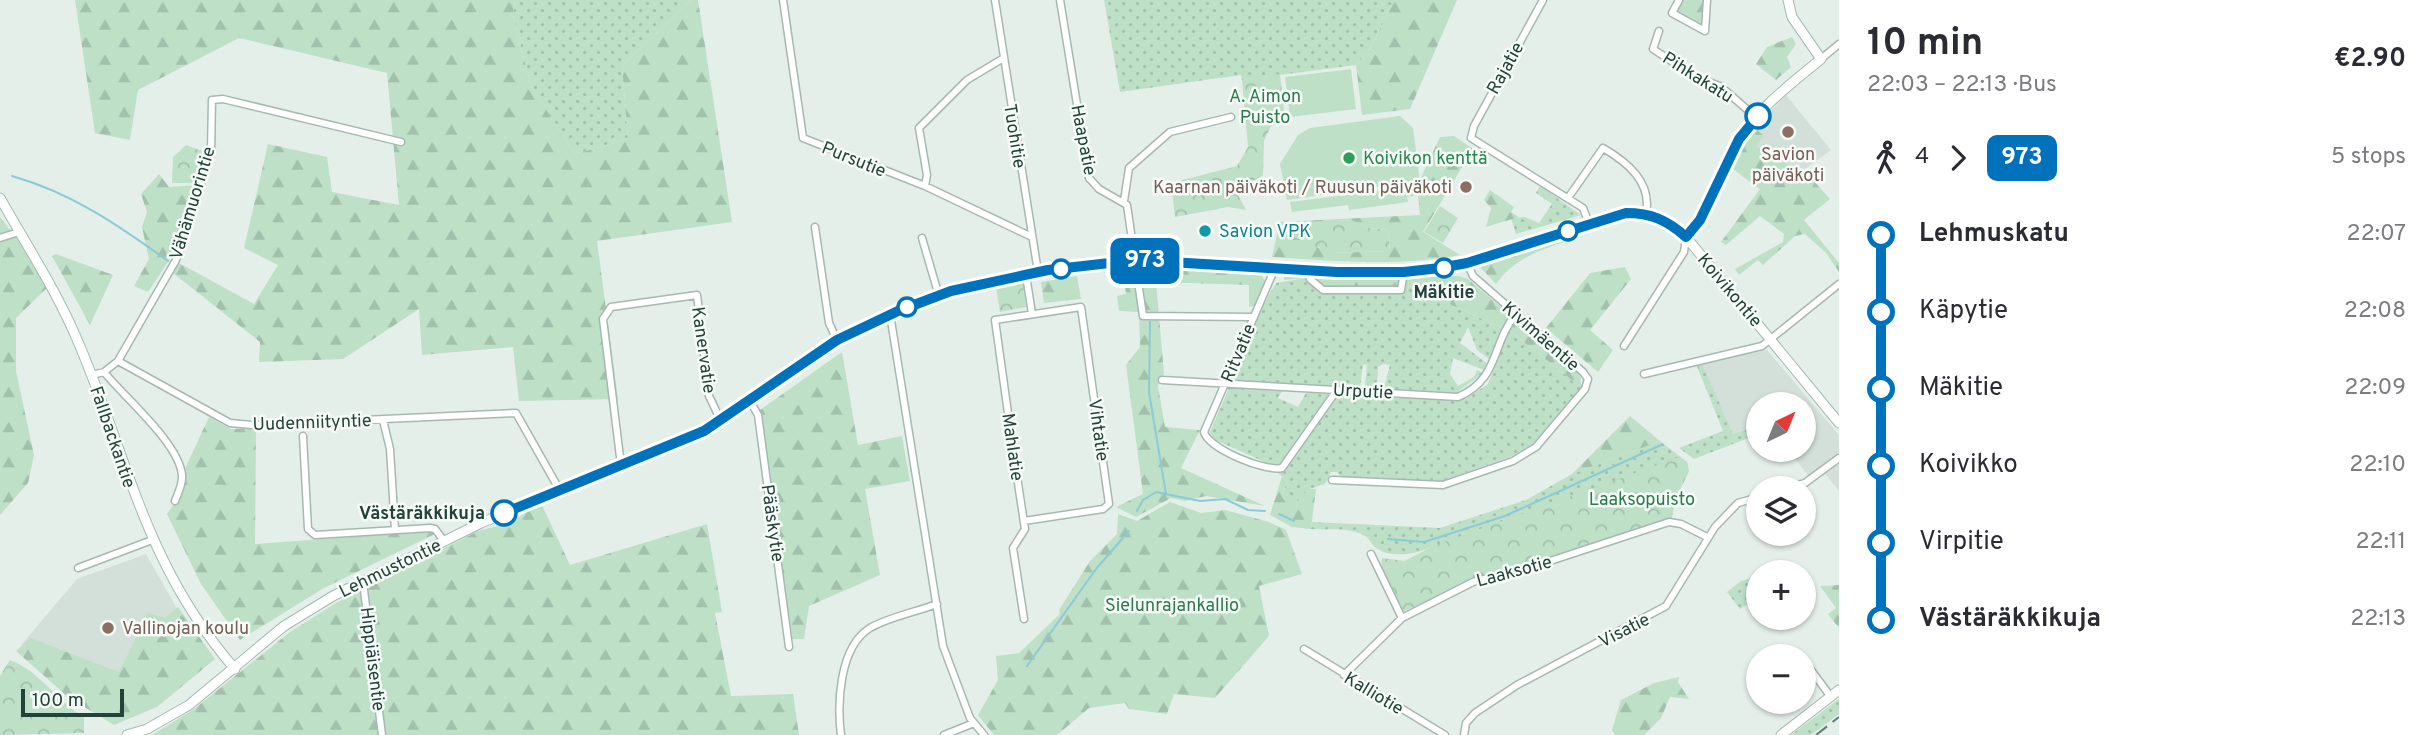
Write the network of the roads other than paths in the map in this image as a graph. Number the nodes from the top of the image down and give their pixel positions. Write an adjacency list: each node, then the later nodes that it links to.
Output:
1 (783, 0): 15 (street, Pursutie)
2 (995, 0): 10 (street, Tuohitie)
3 (1060, 0): 18 (street, Haapatie)
4 (1542, 0): 17 (street, Rajatie)
5 (1679, 0): 6 (street)
6 (1707, 0)
7 (1788, 0): 11 (main road)
8 (1659, 31): 13 (street, Pihkakatu)
9 (1839, 44): 11 (street)
10 (1002, 59): 15 (street); 23 (street, Tuohitie)
11 (1821, 59): 13 (main road)
12 (1231, 117): 18 (street)
13 (1757, 118): 24 (main road)
14 (401, 142): 44 (street, Vähämuorintie)
15 (925, 186): 23 (street, Pursutie)
16 (0, 198): 22 (main road, Fallbackantie)
17 (1568, 198): 19 (street); 20 (street)
18 (1124, 201): 27 (street)
19 (1646, 213): 20 (main road); 24 (main road, Koivikontie)
20 (1589, 224): 28 (main road)
21 (815, 228): 42 (street)
22 (19, 232): 25 (street); 47 (main road, Fallbackantie)
23 (1032, 237): 31 (street, Tuohitie)
24 (1686, 237): 41 (main road, Koivikontie); 43 (street)
25 (0, 238)
26 (922, 238): 35 (street)
27 (1136, 260): 29 (main road); 31 (main road); 40 (street)
28 (1467, 263): 32 (main road); 39 (street, Kivimäentie)
29 (1275, 268): 30 (main road); 40 (street, Ritvatie)
30 (1308, 271): 32 (main road); 32 (street)
31 (1038, 272): 33 (main road)
32 (1404, 272)
33 (1026, 275): 35 (main road); 38 (street)
34 (1839, 284): 41 (street)
35 (939, 296): 37 (main road)
36 (1043, 313): 38 (street, Mahlatie); 63 (street, Vihtatie)
37 (890, 314): 42 (main road); 71 (street)
38 (1032, 314): 63 (street, Mahlatie)
39 (1516, 314): 50 (street, Urputie); 59 (street, Kivimäentie)
40 (1254, 317): 49 (street, Ritvatie)
41 (1772, 339): 46 (street); 54 (main road, Koivikontie)
42 (837, 340): 51 (main road)
43 (1624, 346)
44 (118, 360): 45 (street); 52 (street, Uudenniityntie)
45 (104, 372): 47 (street); 61 (street)
46 (1644, 374)
47 (92, 375): 66 (main road, Fallbackantie)
48 (1162, 380): 49 (street, Urputie)
49 (1226, 383): 50 (street, Urputie); 50 (street, Ritvatie)
50 (1337, 390)
51 (750, 401): 53 (main road, Lehmustontie); 74 (street, Pääskytie)
52 (383, 420): 60 (street, Uudenniityntie); 64 (street)
53 (721, 421): 57 (main road, Lehmustontie); 57 (street, Kanervatie)
54 (1839, 423)
55 (303, 436): 64 (street)
56 (1839, 458): 58 (street)
57 (621, 465): 60 (main road, Lehmustontie)
58 (1815, 476)
59 (1332, 480)
60 (559, 489): 67 (main road, Lehmustontie)
61 (175, 501)
62 (1746, 501): 65 (street, Visatie)
63 (1024, 521): 73 (street, Mahlatie)
64 (396, 530): 67 (street)
65 (1707, 537): 72 (street, Laaksotie); 87 (street, Visatie)
66 (152, 540): 69 (street); 76 (main road, Fallbackantie)
67 (444, 541): 70 (main road, Lehmustontie)
68 (1371, 554): 72 (street)
69 (78, 568)
70 (363, 582): 76 (main road, Lehmustontie); 82 (street, Hippiäisentie)
71 (937, 604): 80 (street); 83 (street)
72 (1402, 618): 78 (street, Laaksotie)
73 (1024, 619)
74 (789, 647)
75 (1304, 649): 78 (street, Kalliotie)
76 (235, 669): 81 (main road, Lehmustontie)
77 (1816, 674): 79 (street)
78 (1344, 675): 86 (street, Kalliotie)
79 (1835, 694): 88 (main road)
80 (974, 723): 84 (street); 85 (street)
81 (127, 735)
82 (383, 735)
83 (841, 735)
84 (944, 735)
85 (984, 735)
86 (1445, 735)
87 (1464, 735)
88 (1781, 735)

